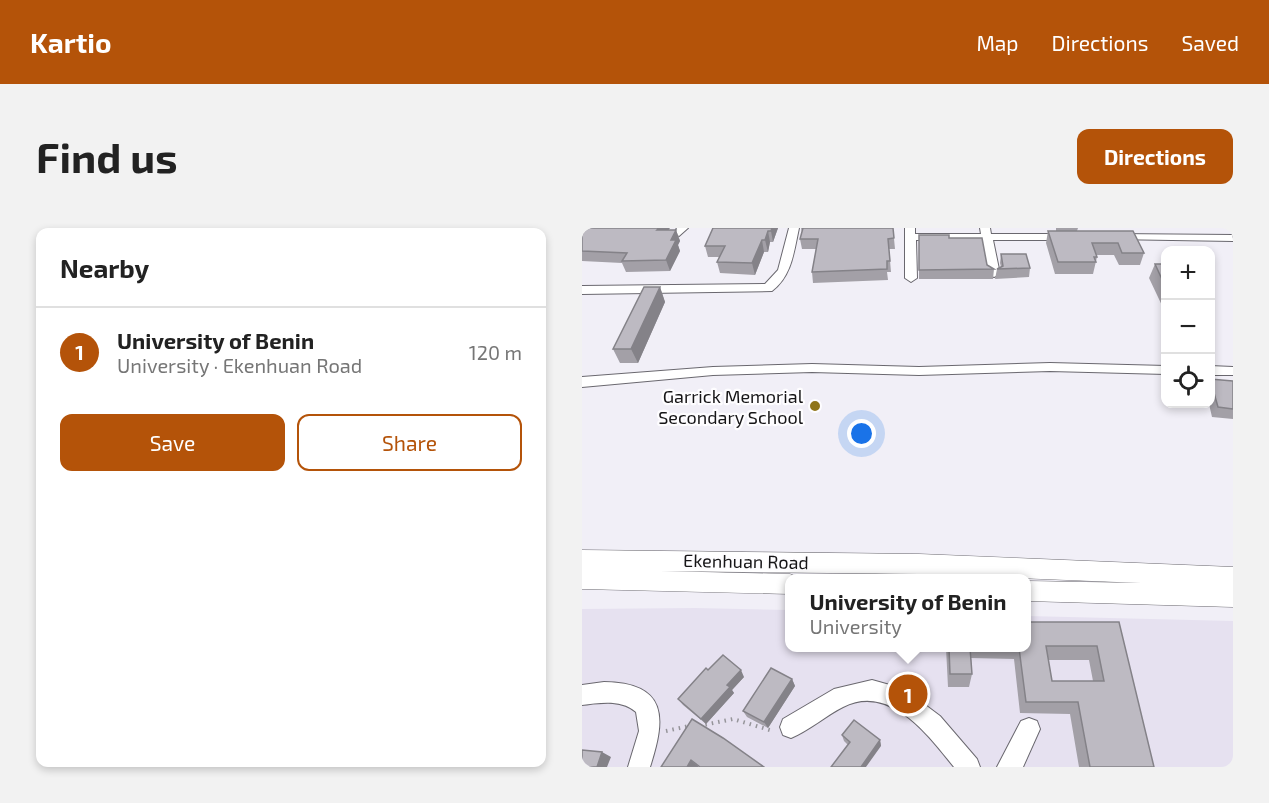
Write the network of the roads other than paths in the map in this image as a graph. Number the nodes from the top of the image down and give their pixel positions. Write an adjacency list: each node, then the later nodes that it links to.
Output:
1 (794, 228): 9 (street)
2 (910, 233): 3 (street); 8 (street)
3 (986, 233): 4 (street); 7 (street)
4 (1081, 237)
5 (1104, 237): 6 (street)
6 (1233, 238)
7 (994, 274)
8 (911, 278)
9 (582, 290)
10 (1161, 370): 13 (street)
11 (1215, 370): 12 (street)
12 (1233, 371)
13 (582, 382)
14 (582, 560): 15 (main road, Ekenhuan Road)
15 (694, 571): 16 (main road, Ekenhuan Road); 17 (main road, Ekenhuan Road); 18 (main road, Ekenhuan Road)
16 (1233, 577)
17 (582, 579)
18 (785, 583)
19 (1031, 591): 20 (main road)
20 (1233, 596)
21 (582, 695): 24 (street)
22 (791, 727): 25 (street)
23 (1029, 729): 26 (street)
24 (639, 767)
25 (969, 767)
26 (1008, 767)

